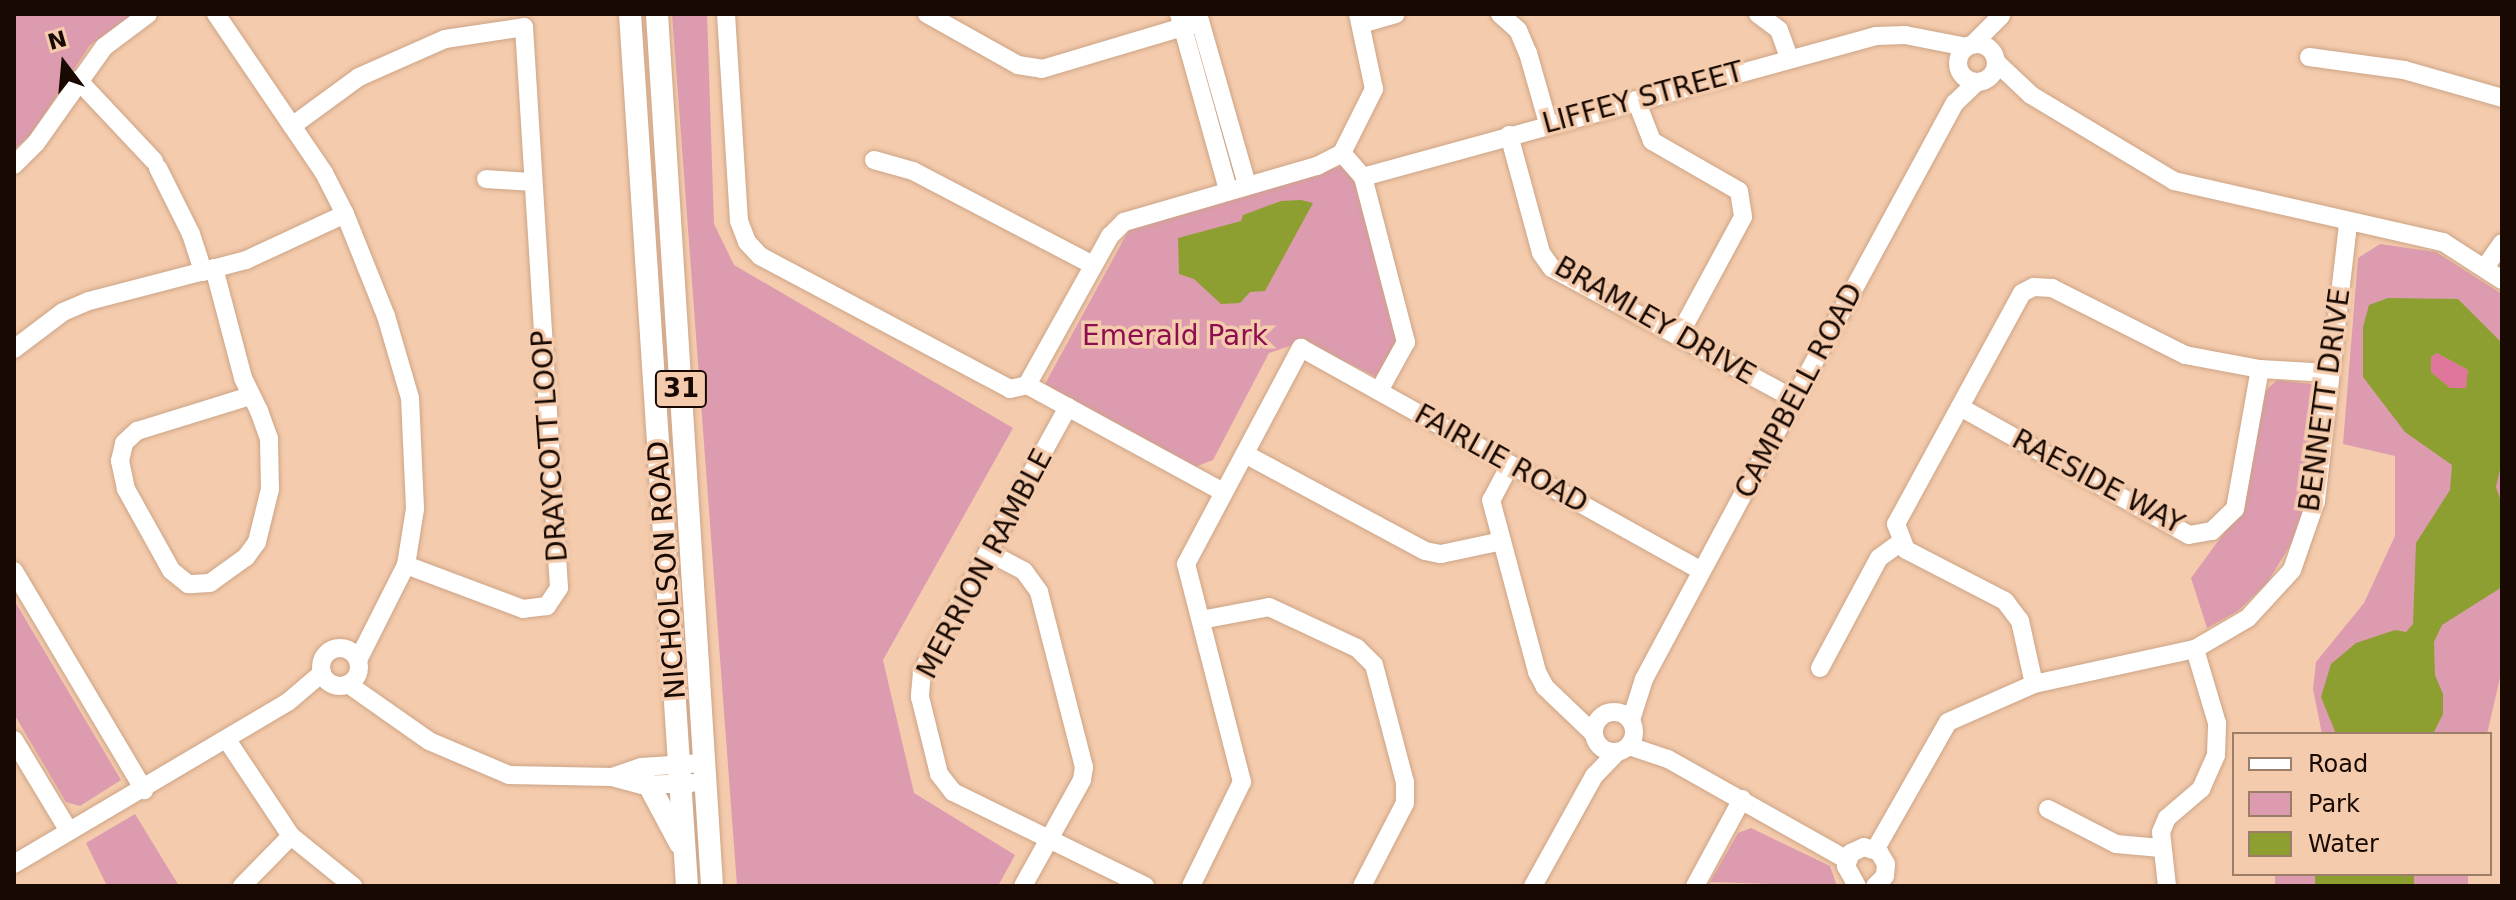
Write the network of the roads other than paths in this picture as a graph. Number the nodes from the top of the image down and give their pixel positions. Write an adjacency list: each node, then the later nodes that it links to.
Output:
1 (148, 14): 17 (street)
2 (630, 14): 79 (main road, NICHOLSON ROAD / 31)
3 (657, 14): 78 (main road, NICHOLSON ROAD / 31)
4 (726, 14): 45 (street)
5 (927, 14): 11 (street)
6 (1396, 14): 12 (street)
7 (1500, 14): 23 (street)
8 (1758, 14): 16 (street)
9 (2001, 15): 13 (street, CAMPBELL ROAD); 14 (street, CAMPBELL ROAD)
10 (223, 18): 24 (street)
11 (1190, 19): 32 (street); 33 (street)
12 (1359, 19): 26 (street)
13 (1964, 56): 14 (street); 16 (street, LIFFEY STREET); 18 (street); 22 (street, CAMPBELL ROAD)
14 (1994, 57): 18 (street, CAMPBELL ROAD); 19 (street)
15 (2309, 57): 20 (street)
16 (1789, 58): 21 (street, LIFFEY STREET)
17 (78, 80): 28 (street); 39 (street)
18 (1982, 81): 19 (street); 22 (street, CAMPBELL ROAD)
19 (2024, 90): 35 (street)
20 (2502, 98)
21 (1636, 100): 23 (street, LIFFEY STREET); 41 (street)
22 (1955, 103): 48 (street, CAMPBELL ROAD)
23 (1548, 123): 25 (street, LIFFEY STREET)
24 (292, 126): 31 (street, DRAYCOTT LOOP); 34 (street)
25 (1509, 135): 29 (street, LIFFEY STREET); 41 (street, BRAMLEY DRIVE)
26 (1342, 153): 29 (street); 32 (street)
27 (874, 160): 37 (street)
28 (14, 165)
29 (1363, 177): 46 (street)
30 (486, 179): 31 (street)
31 (533, 182): 57 (street, DRAYCOTT LOOP)
32 (1247, 185): 33 (street)
33 (1228, 190): 37 (street)
34 (345, 214): 39 (street); 57 (street)
35 (2348, 223): 38 (street); 44 (street, BENNETT DRIVE)
36 (2502, 243): 38 (street)
37 (1093, 265): 45 (street)
38 (2486, 266): 40 (street)
39 (208, 270): 42 (street); 47 (street)
40 (2502, 280)
41 (1678, 337): 48 (street, BRAMLEY DRIVE)
42 (14, 349)
43 (2260, 369): 44 (street); 50 (street); 50 (street, RAESIDE WAY)
44 (2329, 373): 63 (street, BENNETT DRIVE)
45 (1027, 385): 49 (street)
46 (1379, 391): 51 (street, FAIRLIE ROAD); 52 (street, FAIRLIE ROAD)
47 (250, 396): 47 (street)
48 (1794, 399): 59 (street, CAMPBELL ROAD)
49 (1068, 407): 53 (street); 56 (street, MERRION RAMBLE)
50 (1960, 407): 55 (street)
51 (1245, 454): 53 (street); 54 (street)
52 (1510, 465): 54 (street); 59 (street, FAIRLIE ROAD)
53 (1223, 492): 60 (street)
54 (1502, 541): 70 (street)
55 (1901, 542): 65 (street); 68 (street)
56 (988, 552): 88 (street); 88 (street, MERRION RAMBLE)
57 (406, 565): 61 (street)
58 (14, 571): 83 (street)
59 (1701, 571): 66 (street, CAMPBELL ROAD)
60 (1201, 620): 101 (street); 102 (street)
61 (374, 624): 62 (street); 64 (street)
62 (341, 647): 64 (street); 67 (street)
63 (2195, 649): 68 (street, BENNETT DRIVE); 89 (street)
64 (359, 663): 67 (street); 69 (street)
65 (1820, 668)
66 (1644, 679): 71 (street, CAMPBELL ROAD); 72 (street, CAMPBELL ROAD)
67 (334, 680): 69 (street); 75 (street)
68 (2034, 684): 90 (street, BENNETT DRIVE)
69 (378, 701): 81 (street)
70 (1569, 707): 71 (street); 73 (street)
71 (1609, 713): 72 (street); 73 (street, CAMPBELL ROAD)
72 (1633, 723): 76 (street, CAMPBELL ROAD); 77 (street)
73 (1595, 738): 76 (street); 80 (street, CAMPBELL ROAD)
74 (14, 740): 86 (street)
75 (227, 740): 83 (street); 87 (street)
76 (1623, 750): 77 (street); 80 (street, CAMPBELL ROAD)
77 (1668, 759): 84 (street)
78 (704, 772): 79 (street); 98 (main road, NICHOLSON ROAD / 31)
79 (681, 774): 81 (street); 82 (street); 91 (main road, NICHOLSON ROAD / 31)
80 (1594, 776): 103 (street, CAMPBELL ROAD)
81 (612, 777): 82 (street)
82 (649, 785): 91 (main road)
83 (144, 790): 86 (street)
84 (1742, 799): 92 (street); 104 (street)
85 (2048, 809): 89 (street)
86 (69, 831): 93 (street)
87 (291, 836): 95 (street); 96 (street)
88 (1047, 841): 99 (street); 100 (street, MERRION RAMBLE)
89 (2161, 848): 107 (street)
90 (1875, 850): 92 (street); 94 (street)
91 (686, 859): 97 (main road, NICHOLSON ROAD / 31)
92 (1847, 860): 105 (street)
93 (14, 864)
94 (1880, 881): 106 (street)
95 (242, 886)
96 (353, 886)
97 (687, 886)
98 (712, 886)
99 (1023, 886)
100 (1145, 886)
101 (1191, 886)
102 (1362, 886)
103 (1533, 886)
104 (1695, 886)
105 (1855, 886)
106 (1903, 886)
107 (2167, 886)

